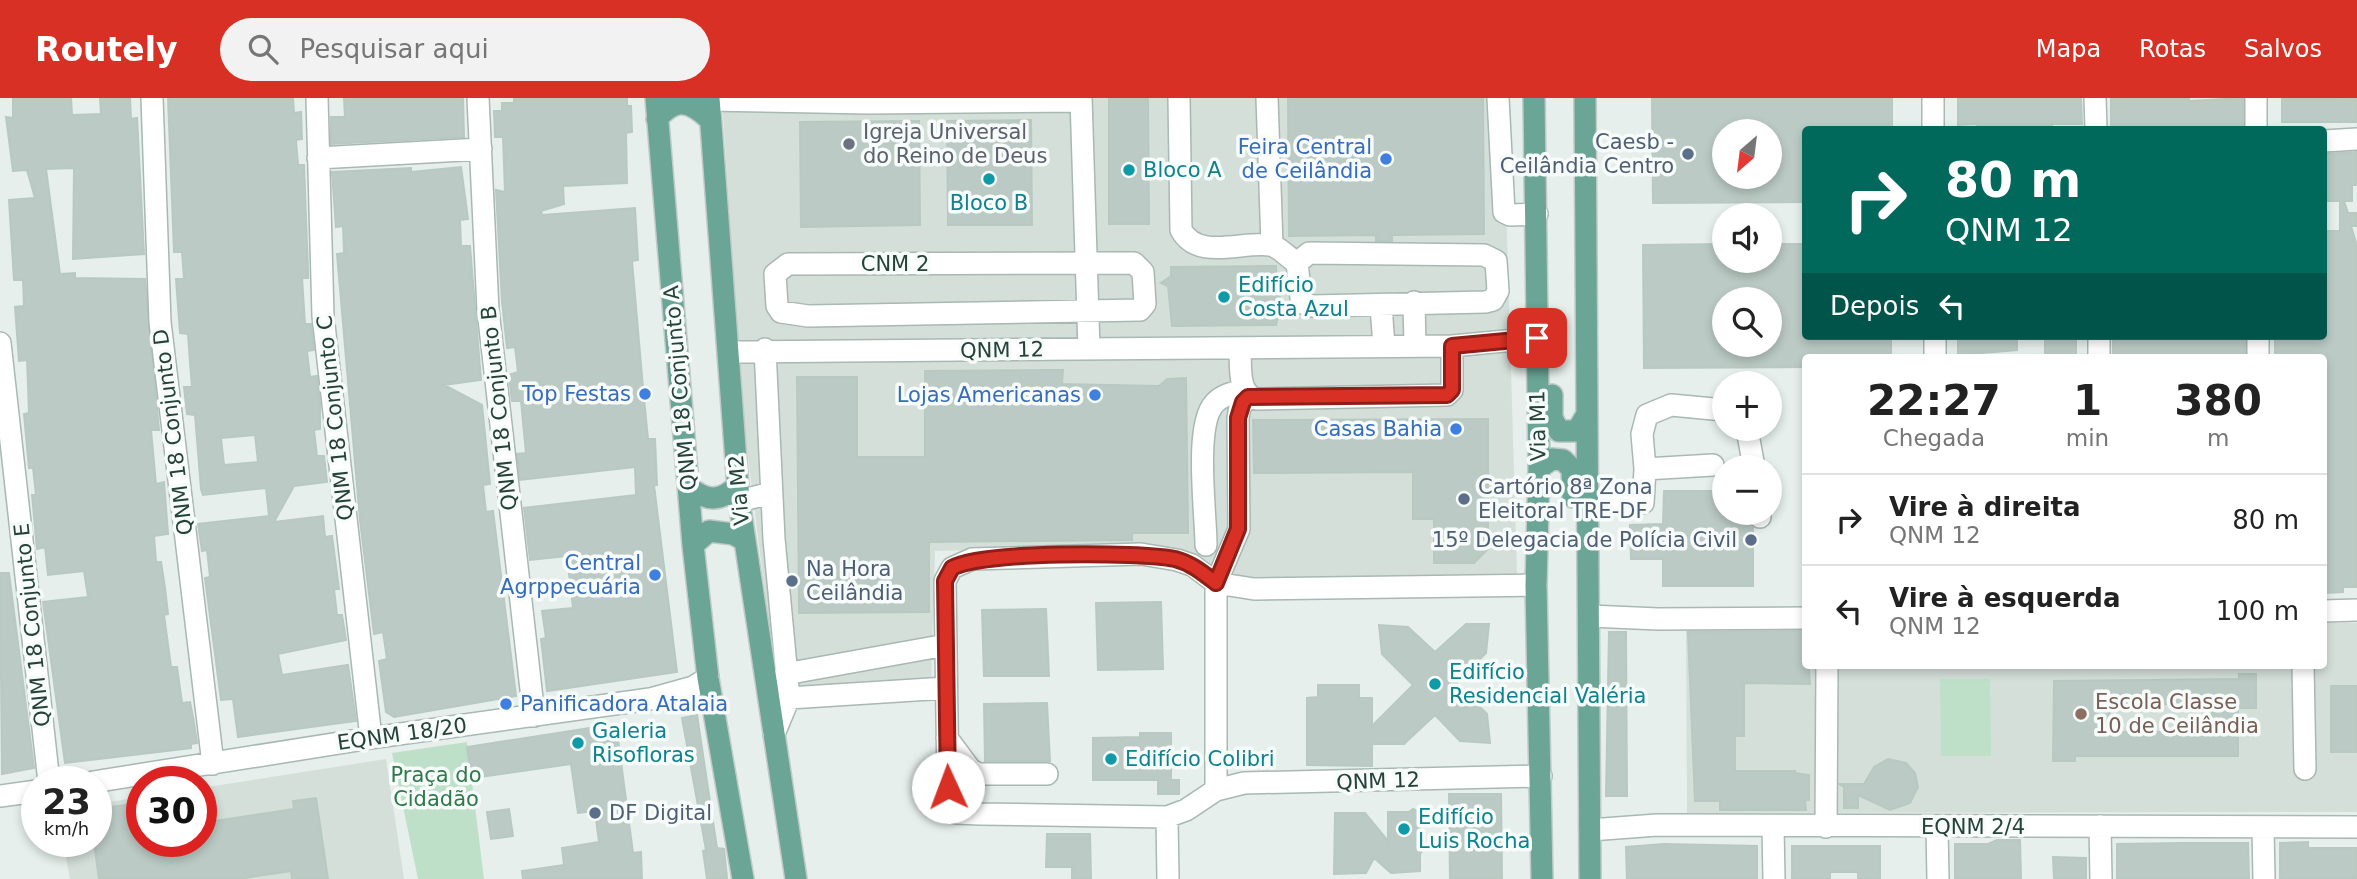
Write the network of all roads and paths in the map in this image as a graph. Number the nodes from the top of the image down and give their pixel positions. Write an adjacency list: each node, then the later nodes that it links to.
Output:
1 (152, 98): 77 (street, QNM 18 Conjunto D)
2 (317, 98): 23 (street, QNM 18 Conjunto C)
3 (478, 98): 22 (street, QNM 18 Conjunto B)
4 (1179, 98): 26 (street)
5 (1267, 98): 26 (street)
6 (1498, 98): 25 (street)
7 (1534, 98): 25 (main road, Via M1)
8 (1571, 98): 24 (main road)
9 (1585, 98): 24 (main road)
10 (1933, 98): 17 (street)
11 (2095, 98): 18 (street)
12 (2256, 98): 19 (street)
13 (759, 99): 14 (street); 15 (street)
14 (1081, 100): 27 (street)
15 (708, 105): 16 (main road); 41 (main road, Via M2)
16 (657, 109): 49 (main road, QNM 18 Conjunto A)
17 (1933, 126)
18 (2096, 126)
19 (2256, 126)
20 (2357, 139): 21 (street)
21 (2327, 141)
22 (481, 149): 23 (street); 72 (street, QNM 18 Conjunto B)
23 (318, 158): 75 (street, QNM 18 Conjunto C)
24 (1586, 208): 45 (main road)
25 (1537, 220): 33 (main road, Via M1); 45 (main road)
26 (1272, 245): 28 (street)
27 (1086, 263): 31 (street); 31 (street, CNM 2); 32 (street, CNM 2)
28 (1297, 263): 29 (street); 30 (street)
29 (1414, 302): 30 (street); 35 (street)
30 (1381, 306): 36 (street)
31 (1088, 310): 32 (street, CNM 2); 40 (street)
32 (808, 316): 42 (street)
33 (1537, 338): 37 (street, QNM 12); 47 (main road, Via M1)
34 (0, 343): 78 (street, QNM 18 Conjunto E)
35 (1415, 345): 36 (street, QNM 12); 37 (street, QNM 12)
36 (1384, 346): 38 (street, QNM 12)
37 (1452, 346): 43 (street)
38 (1240, 348): 40 (street, QNM 12); 43 (street)
39 (765, 349): 41 (street, QNM 12); 42 (street, QNM 12); 51 (street)
40 (1089, 349): 42 (street, QNM 12)
41 (728, 352): 50 (main road, Via M2)
42 (807, 352)
43 (1246, 393): 55 (street); 58 (street)
44 (1712, 409): 48 (street)
45 (1586, 416): 52 (main road)
46 (1712, 465): 48 (street)
47 (1539, 468): 59 (main road, Via M1); 70 (main road)
48 (1645, 469): 52 (street)
49 (689, 487): 50 (main road); 54 (main road, QNM 18 Conjunto A)
50 (738, 493): 51 (street); 53 (main road, Via M2)
51 (771, 493): 56 (street)
52 (1588, 505): 62 (main road)
53 (744, 540): 54 (main road); 57 (main road, Via M2)
54 (693, 545): 68 (main road, QNM 18 Conjunto A)
55 (1206, 545)
56 (777, 572): 57 (street); 67 (street)
57 (749, 573): 74 (main road, Via M2)
58 (1216, 583): 59 (street, QNM 12); 64 (street, QNM 12); 83 (street)
59 (1536, 585): 73 (main road, Via M1)
60 (2357, 610): 61 (street)
61 (2327, 611)
62 (1590, 616): 63 (street); 70 (main road)
63 (1802, 618)
64 (946, 645): 67 (street); 69 (street, QNM 12)
65 (1827, 669): 89 (street)
66 (2303, 669): 79 (street)
67 (785, 674): 71 (street)
68 (708, 678): 72 (street, EQNM 18/20); 94 (main road)
69 (946, 688): 71 (street); 76 (street, QNM 12)
70 (1589, 693): 93 (main road)
71 (789, 698): 74 (street)
72 (534, 716): 75 (street, EQNM 18/20)
73 (1540, 723): 81 (main road, Via M1); 98 (main road)
74 (774, 734): 95 (main road, Via M2)
75 (371, 738): 77 (street, EQNM 18/20)
76 (947, 738): 80 (street); 86 (street, QNM 12)
77 (213, 764): 82 (street, EQNM 18/20)
78 (47, 766)
79 (2305, 769)
80 (1047, 774)
81 (1541, 776): 83 (street, QNM 12); 97 (main road, Via M1)
82 (112, 779)
83 (1216, 790): 86 (street, QNM 12)
84 (21, 793): 85 (street)
85 (0, 796)
86 (1167, 817): 96 (street)
87 (2100, 826): 90 (street, EQNM 2/4); 92 (street, EQNM 2/4); 102 (street)
88 (1773, 827): 89 (street, EQNM 2/4); 93 (street, EQNM 2/4); 100 (street)
89 (1826, 827): 90 (street, EQNM 2/4)
90 (1937, 827): 101 (street)
91 (2357, 827): 92 (street, EQNM 2/4)
92 (2263, 828): 103 (street)
93 (1590, 830): 99 (main road)
94 (743, 879)
95 (796, 879)
96 (1168, 879)
97 (1542, 879)
98 (1554, 879)
99 (1590, 879)
100 (1774, 879)
101 (1938, 879)
102 (2101, 879)
103 (2264, 879)

